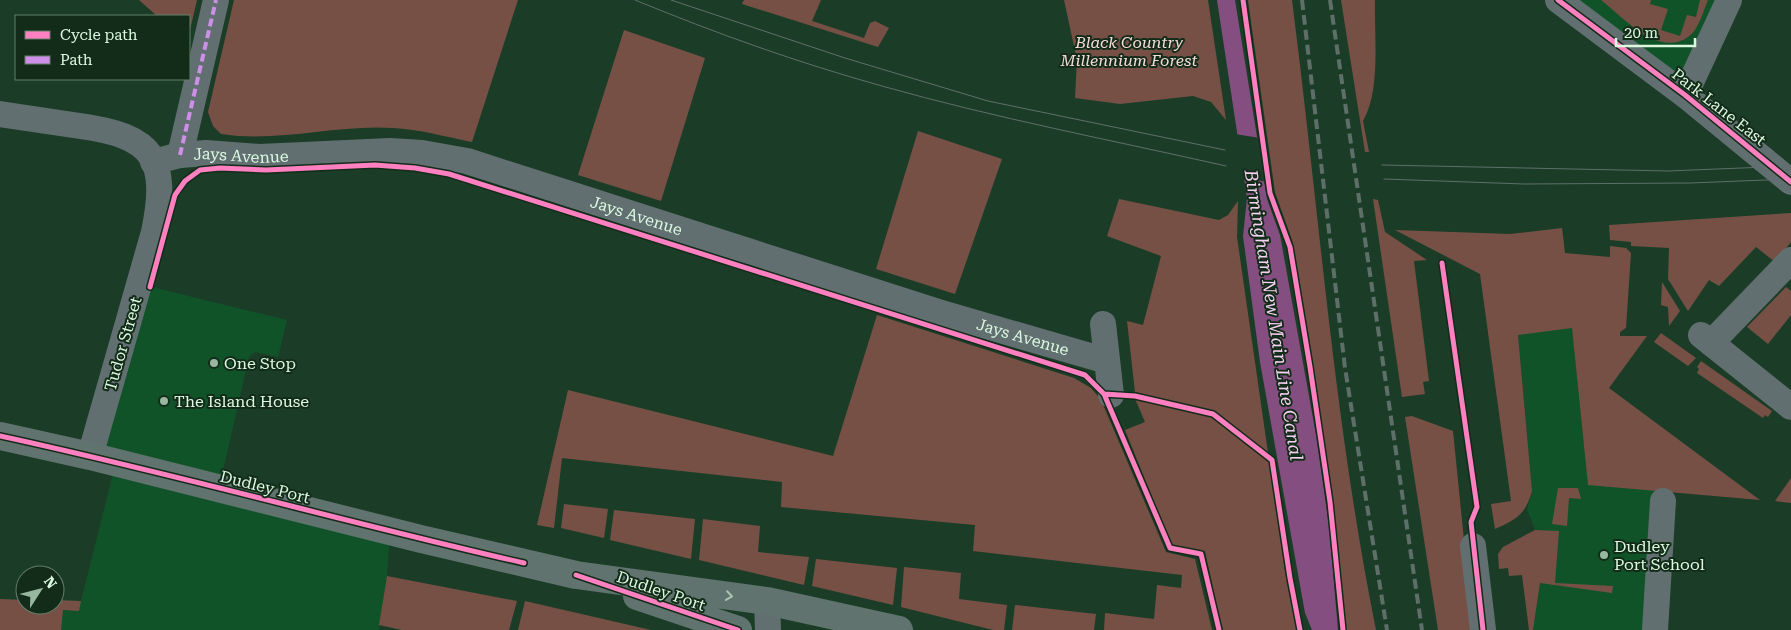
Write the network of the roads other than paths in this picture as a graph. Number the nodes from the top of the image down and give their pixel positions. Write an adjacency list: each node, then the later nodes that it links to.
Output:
1 (216, 0): 6 (street)
2 (1558, 0): 4 (street, Park Lane East)
3 (1729, 0): 4 (street)
4 (1685, 95): 8 (street, Park Lane East, bridge)
5 (0, 114): 7 (street, Tudor Street)
6 (180, 155): 7 (street, Jays Avenue); 11 (street, Jays Avenue)
7 (153, 162): 15 (street, Tudor Street)
8 (1791, 182)
9 (1791, 260): 13 (street)
10 (1103, 324): 11 (street)
11 (1107, 360): 12 (street)
12 (1111, 395)
13 (1791, 407)
14 (0, 436): 15 (highway, Dudley Port)
15 (90, 456): 18 (highway, Dudley Port)
16 (1663, 501): 24 (street)
17 (1473, 546): 23 (street)
18 (576, 575): 19 (highway, Dudley Port, one-way to 19); 20 (highway, Dudley Port)
19 (767, 602): 21 (street); 22 (highway, Dudley Port)
20 (738, 630)
21 (768, 630)
22 (899, 630)
23 (1482, 630)
24 (1655, 630)

